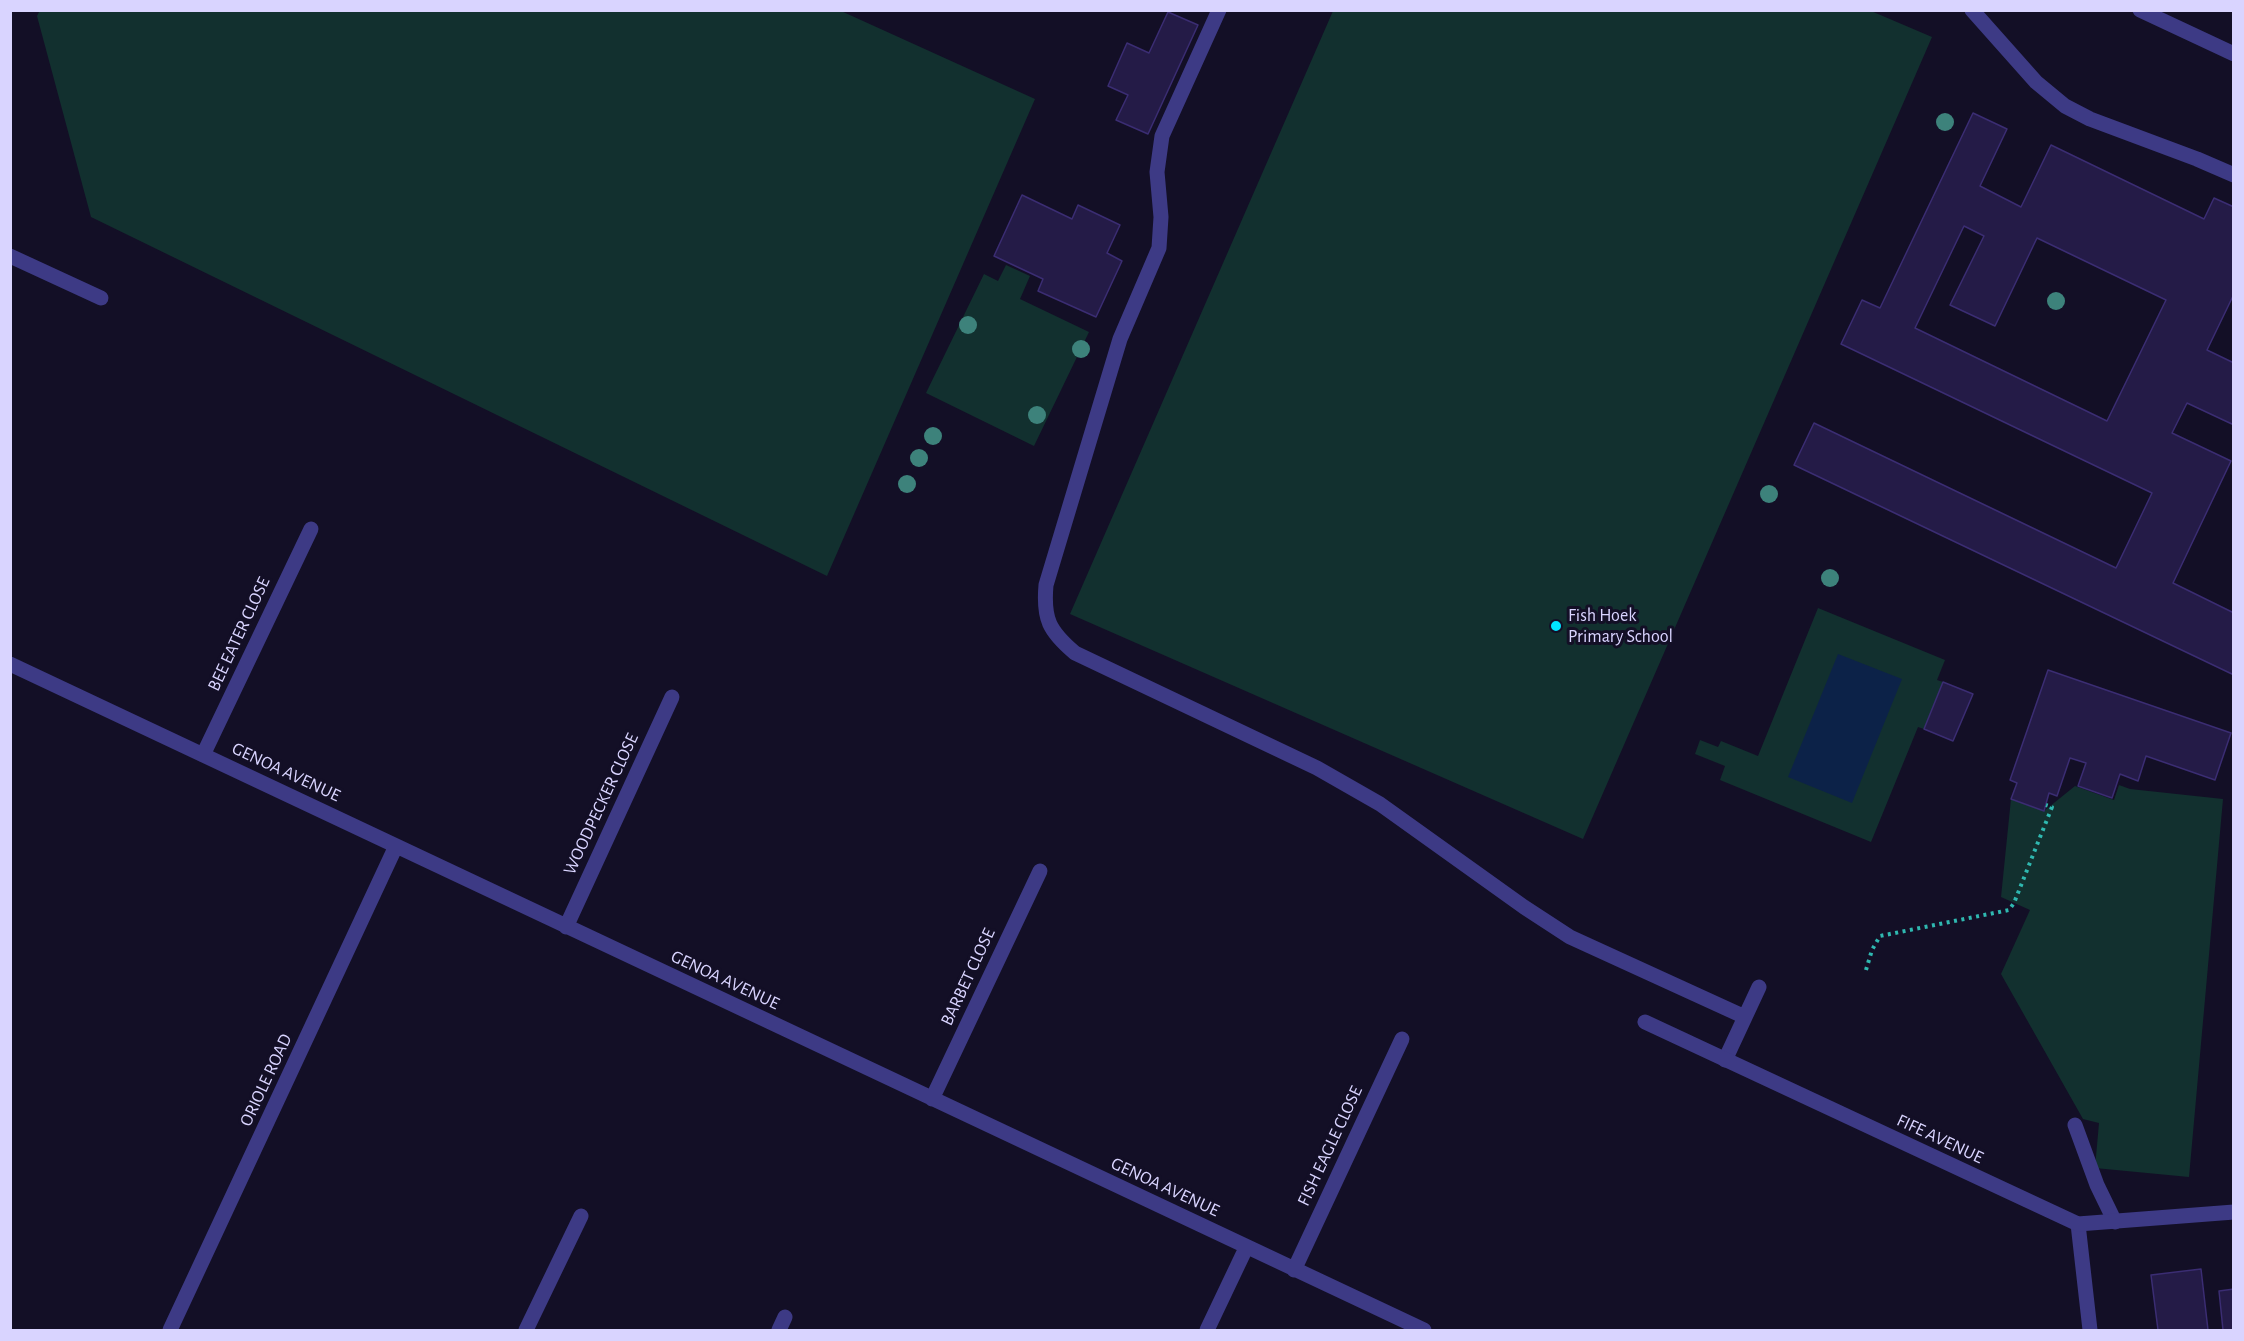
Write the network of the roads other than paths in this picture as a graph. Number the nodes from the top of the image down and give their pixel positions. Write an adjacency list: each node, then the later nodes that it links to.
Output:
1 (1219, 10): 16 (street)
2 (1972, 10): 5 (street)
3 (2140, 10): 4 (street)
4 (2234, 54)
5 (2234, 175)
6 (10, 256): 7 (street)
7 (101, 298)
8 (311, 529): 11 (street, BEE EATER CLOSE)
9 (10, 664): 11 (street, GENOA AVENUE)
10 (672, 697): 14 (street, WOODPECKER CLOSE)
11 (203, 755): 12 (street, GENOA AVENUE)
12 (396, 846): 14 (street, GENOA AVENUE); 28 (street, ORIOLE ROAD)
13 (1040, 871): 20 (street, BARBET CLOSE)
14 (566, 927): 20 (street, GENOA AVENUE)
15 (1759, 987): 16 (street)
16 (1745, 1017): 19 (street)
17 (1645, 1022): 19 (street, FIFE AVENUE)
18 (1402, 1039): 27 (street, FISH EAGLE CLOSE)
19 (1725, 1060): 25 (street, FIFE AVENUE)
20 (932, 1099): 26 (street, GENOA AVENUE)
21 (2075, 1125): 24 (street)
22 (2234, 1212): 24 (street, FIFE AVENUE)
23 (580, 1216): 29 (street)
24 (2115, 1222): 25 (street, FIFE AVENUE)
25 (2078, 1224): 32 (street)
26 (1246, 1248): 27 (street, GENOA AVENUE); 30 (street)
27 (1293, 1270): 31 (street, GENOA AVENUE)
28 (171, 1330)
29 (526, 1330)
30 (1207, 1330)
31 (1424, 1330)
32 (2090, 1330)

